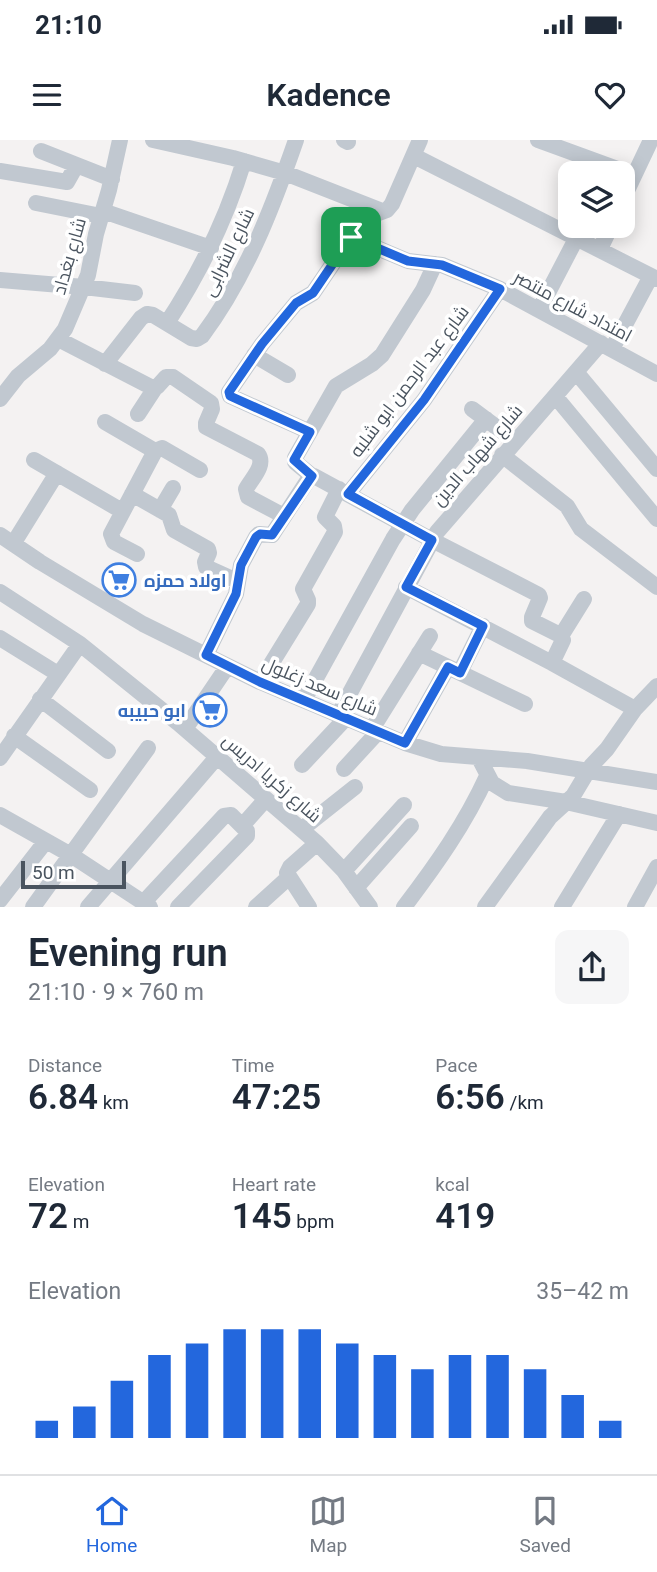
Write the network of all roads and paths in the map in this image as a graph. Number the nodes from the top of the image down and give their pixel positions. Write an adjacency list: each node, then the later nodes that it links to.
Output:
1 (120, 140): 16 (street, شارع بغداد)
2 (153, 140): 7 (street)
3 (296, 140): 14 (street, شارع الشرابى)
4 (420, 140): 9 (street)
5 (538, 140): 11 (street)
6 (651, 140): 15 (street)
7 (222, 147): 10 (street)
8 (41, 151): 12 (street)
9 (414, 156): 18 (street); 20 (street)
10 (244, 161): 14 (street); 25 (street)
11 (596, 161)
12 (76, 166): 13 (street); 16 (street)
13 (0, 171)
14 (285, 173): 18 (street); 34 (street, شارع الشرابى)
15 (635, 173)
16 (112, 179): 19 (street, شارع بغداد)
17 (36, 202): 19 (street)
18 (382, 211): 21 (street)
19 (102, 214): 25 (street); 30 (street, شارع بغداد)
20 (558, 228)
21 (351, 237): 27 (street, امتداد شارع منتصر); 37 (street)
22 (576, 238): 33 (street)
23 (579, 238): 26 (street)
24 (605, 238): 26 (street)
25 (211, 248): 34 (street)
26 (600, 249): 28 (street)
27 (435, 264): 31 (street, امتداد شارع منتصر); 49 (street)
28 (654, 278): 36 (street, شارع شهاب الدين)
29 (0, 280): 30 (street)
30 (84, 287): 32 (street); 35 (street, شارع بغداد)
31 (500, 289): 33 (street, امتداد شارع منتصر); 59 (street, شارع عبد الرحمن ابو شلبه)
32 (135, 293)
33 (539, 310): 36 (street, امتداد شارع منتصر)
34 (167, 323): 38 (street, شارع الشرابى)
35 (58, 339): 38 (street); 44 (street, شارع بغداد)
36 (606, 346): 39 (street, شارع شهاب الدين); 40 (street, امتداد شارع منتصر)
37 (254, 355): 41 (street); 49 (street)
38 (105, 364): 42 (street)
39 (576, 372): 43 (street, شارع شهاب الدين); 54 (street)
40 (657, 374)
41 (288, 375)
42 (158, 386): 46 (street); 63 (street)
43 (555, 396): 50 (street, شارع شهاب الدين); 64 (street)
44 (1, 397)
45 (472, 409): 47 (street)
46 (138, 414)
47 (486, 419): 50 (street); 65 (street)
48 (105, 422): 51 (street)
49 (310, 432): 57 (street)
50 (515, 441): 52 (street, شارع شهاب الدين)
51 (155, 451): 55 (street); 60 (street)
52 (502, 456): 67 (street, شارع شهاب الدين); 70 (street)
53 (34, 460): 56 (street)
54 (657, 469)
55 (200, 470)
56 (57, 473): 62 (street); 66 (street)
57 (312, 476): 59 (street); 63 (street)
58 (173, 488): 61 (street)
59 (343, 492): 65 (street); 85 (street, شارع عبد الرحمن ابو شلبه)
60 (132, 494): 61 (street); 62 (street)
61 (160, 510): 69 (street)
62 (122, 511): 68 (street)
63 (284, 516): 69 (street)
64 (657, 519)
65 (404, 524): 67 (street); 88 (street)
66 (7, 540): 80 (street, شارع سعد زغلول)
67 (432, 540): 71 (street, شارع شهاب الدين); 76 (street)
68 (137, 554)
69 (237, 582): 80 (street)
70 (657, 586)
71 (406, 587): 74 (street); 91 (street, شارع شهاب الدين)
72 (0, 592): 78 (street, شارع زكريا ادريس)
73 (584, 599): 76 (street)
74 (483, 626): 81 (street); 83 (street)
75 (430, 636): 79 (street)
76 (561, 636): 81 (street)
77 (1, 640): 84 (street)
78 (80, 644): 84 (street); 92 (street, شارع زكريا ادريس)
79 (419, 653): 83 (street); 93 (street)
80 (206, 655): 82 (street, شارع سعد زغلول)
81 (552, 663): 90 (street)
82 (227, 667): 85 (street, شارع سعد زغلول); 92 (street)
83 (454, 670): 89 (street); 95 (street)
84 (58, 674): 87 (street)
85 (260, 682): 88 (street, شارع سعد زغلول)
86 (657, 685): 90 (street)
87 (40, 699): 94 (street); 97 (street)
88 (304, 700): 91 (street, شارع سعد زغلول)
89 (525, 704)
90 (635, 709): 103 (street)
91 (342, 716): 93 (street, شارع سعد زغلول); 101 (street, شارع شهاب الدين)
92 (185, 729): 98 (street, شارع زكريا ادريس)
93 (375, 730): 95 (street, شارع سعد زغلول); 102 (street)
94 (15, 736): 99 (street); 107 (street)
95 (405, 743): 100 (street, شارع سعد زغلول)
96 (148, 748): 119 (street)
97 (108, 751)
98 (217, 757): 108 (street, شارع زكريا ادريس); 123 (street)
99 (0, 758)
100 (479, 758): 103 (street, شارع سعد زغلول); 104 (street)
101 (302, 765)
102 (344, 769)
103 (588, 771): 105 (street, شارع سعد زغلول); 109 (street)
104 (487, 776): 109 (street); 133 (street)
105 (657, 782)
106 (355, 787): 116 (street)
107 (90, 790)
108 (266, 799): 115 (street); 116 (street, شارع زكريا ادريس)
109 (566, 802): 111 (street); 134 (street)
110 (404, 805): 121 (street)
111 (619, 814): 113 (street); 135 (street)
112 (0, 815): 117 (street)
113 (657, 822)
114 (411, 826): 124 (street)
115 (245, 830): 127 (street); 130 (street)
116 (302, 830): 118 (street, شارع زكريا ادريس)
117 (46, 841): 119 (street); 125 (street)
118 (317, 843): 121 (street, شارع زكريا ادريس); 122 (street)
119 (71, 855): 123 (street); 128 (street)
120 (657, 867): 136 (street)
121 (344, 871): 124 (street, شارع زكريا ادريس)
122 (288, 878): 126 (street); 131 (street)
123 (111, 881): 127 (street); 129 (street)
124 (356, 888): 132 (street, شارع زكريا ادريس)
125 (0, 900)
126 (300, 904)
127 (147, 905)
128 (33, 907)
129 (88, 907)
130 (178, 907)
131 (256, 907)
132 (370, 907)
133 (404, 907)
134 (485, 907)
135 (562, 907)
136 (635, 907)

